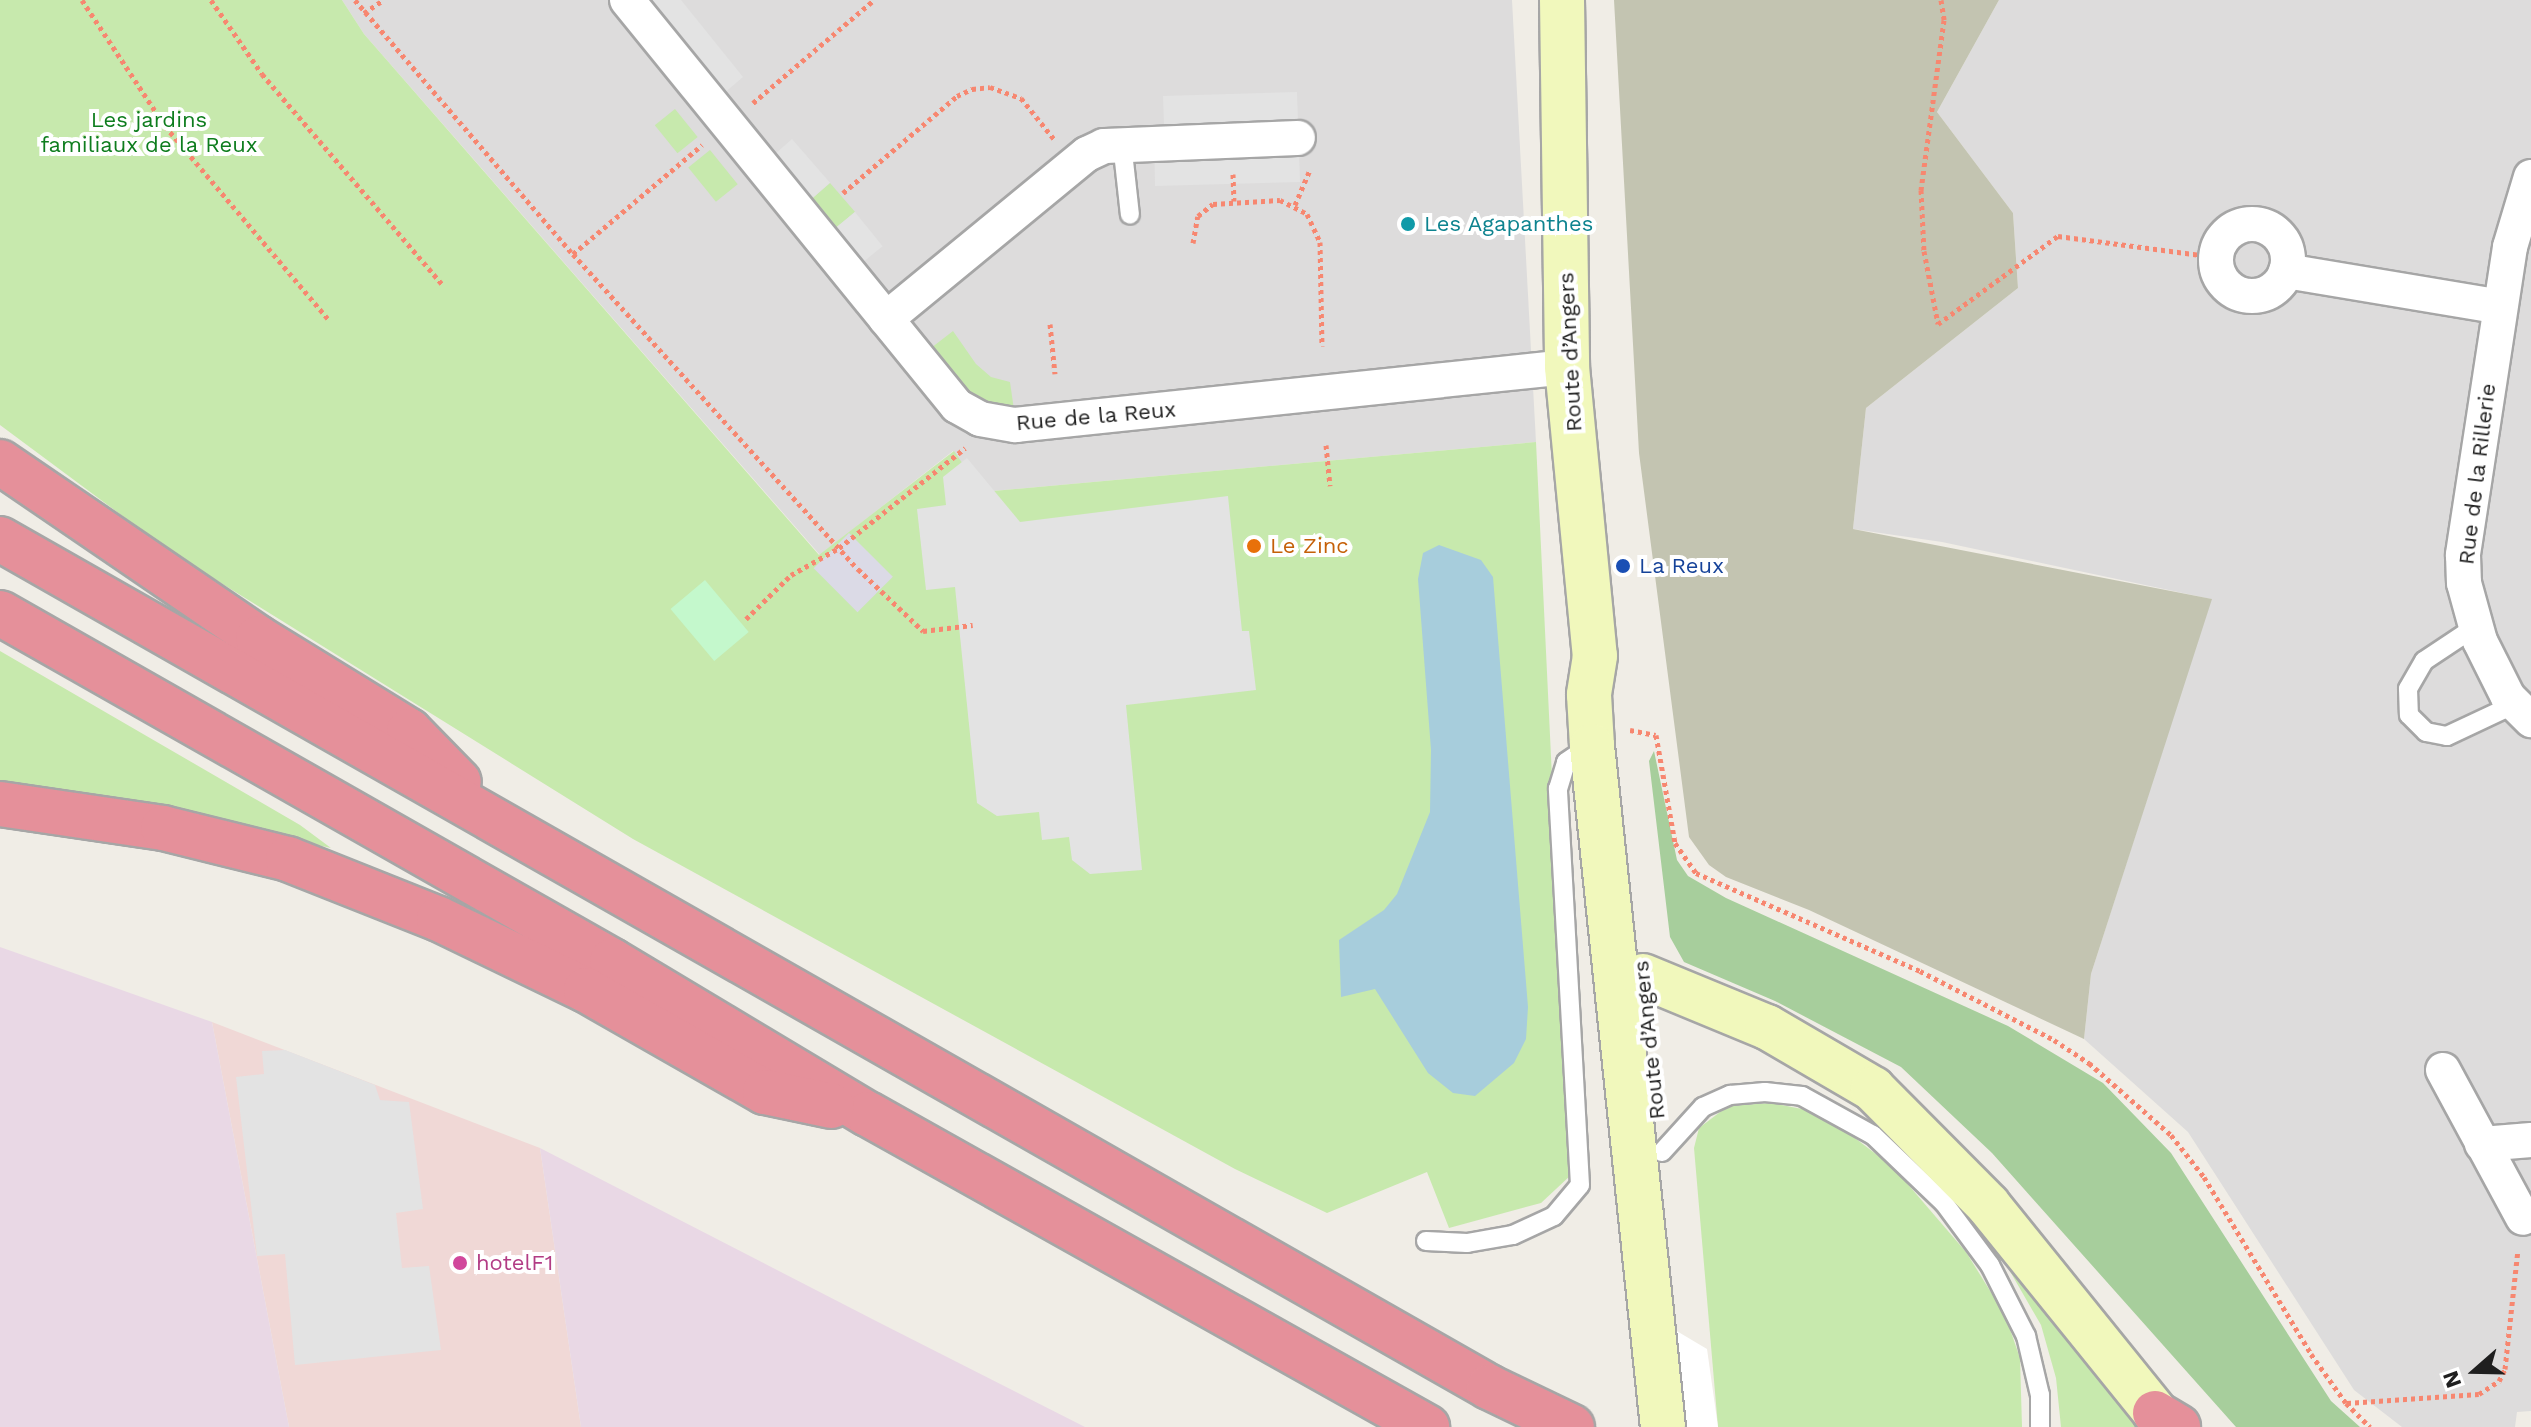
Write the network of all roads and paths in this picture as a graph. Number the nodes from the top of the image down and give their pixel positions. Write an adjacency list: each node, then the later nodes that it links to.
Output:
1 (82, 0): 25 (path)
2 (211, 0): 22 (path)
3 (355, 0): 9 (path)
4 (383, 0): 9 (path)
5 (627, 0): 24 (street, Rue de la Reux)
6 (874, 0): 10 (path)
7 (1562, 0): 28 (street, Route d’Angers)
8 (1941, 0): 20 (path)
9 (364, 13): 19 (path)
10 (761, 96)
11 (1298, 138): 12 (street)
12 (1122, 143): 14 (street); 17 (lane)
13 (700, 148): 19 (path)
14 (1074, 165): 16 (path); 24 (street)
15 (2531, 177): 23 (street, Rue de la Rillerie)
16 (843, 193)
17 (1130, 215)
18 (1193, 243): 27 (path)
19 (573, 254): 35 (path)
20 (2216, 257): 21 (street); 21 (street)
21 (2286, 271): 23 (street)
22 (444, 286)
23 (2500, 307): 39 (street, Rue de la Rillerie)
24 (886, 319): 30 (street, Rue de la Reux)
25 (329, 320)
26 (1050, 324): 29 (path)
27 (1322, 346)
28 (1567, 367): 30 (street, Rue de la Reux); 41 (street, Route d’Angers)
29 (1055, 374)
30 (980, 419): 35 (path)
31 (1326, 445): 33 (path)
32 (0, 462): 43 (highway)
33 (1330, 486)
34 (0, 539): 43 (highway)
35 (839, 548): 37 (path); 38 (path)
36 (0, 613): 46 (highway)
37 (746, 619)
38 (973, 625)
39 (2475, 627): 40 (street, Rue de la Rillerie); 40 (lane)
40 (2523, 712)
41 (1603, 736): 44 (street, Route d’Angers); 51 (lane); 52 (street, Route d’Angers); 53 (path)
42 (0, 804): 46 (highway)
43 (494, 818): 56 (highway)
44 (1643, 976): 49 (street, Route d’Angers); 54 (street)
45 (2443, 1070): 48 (street)
46 (868, 1114): 55 (highway)
47 (2531, 1140): 48 (street)
48 (2482, 1144): 50 (street)
49 (1662, 1152): 52 (street, Route d’Angers); 59 (lane)
50 (2523, 1218): 53 (path)
51 (1426, 1241)
52 (1663, 1326): 57 (street, Route d’Angers); 58 (street, Route d’Angers)
53 (2346, 1403): 60 (path)
54 (2166, 1422)
55 (1427, 1427)
56 (1572, 1427)
57 (1663, 1427)
58 (1687, 1427)
59 (2040, 1427)
60 (2370, 1427)

